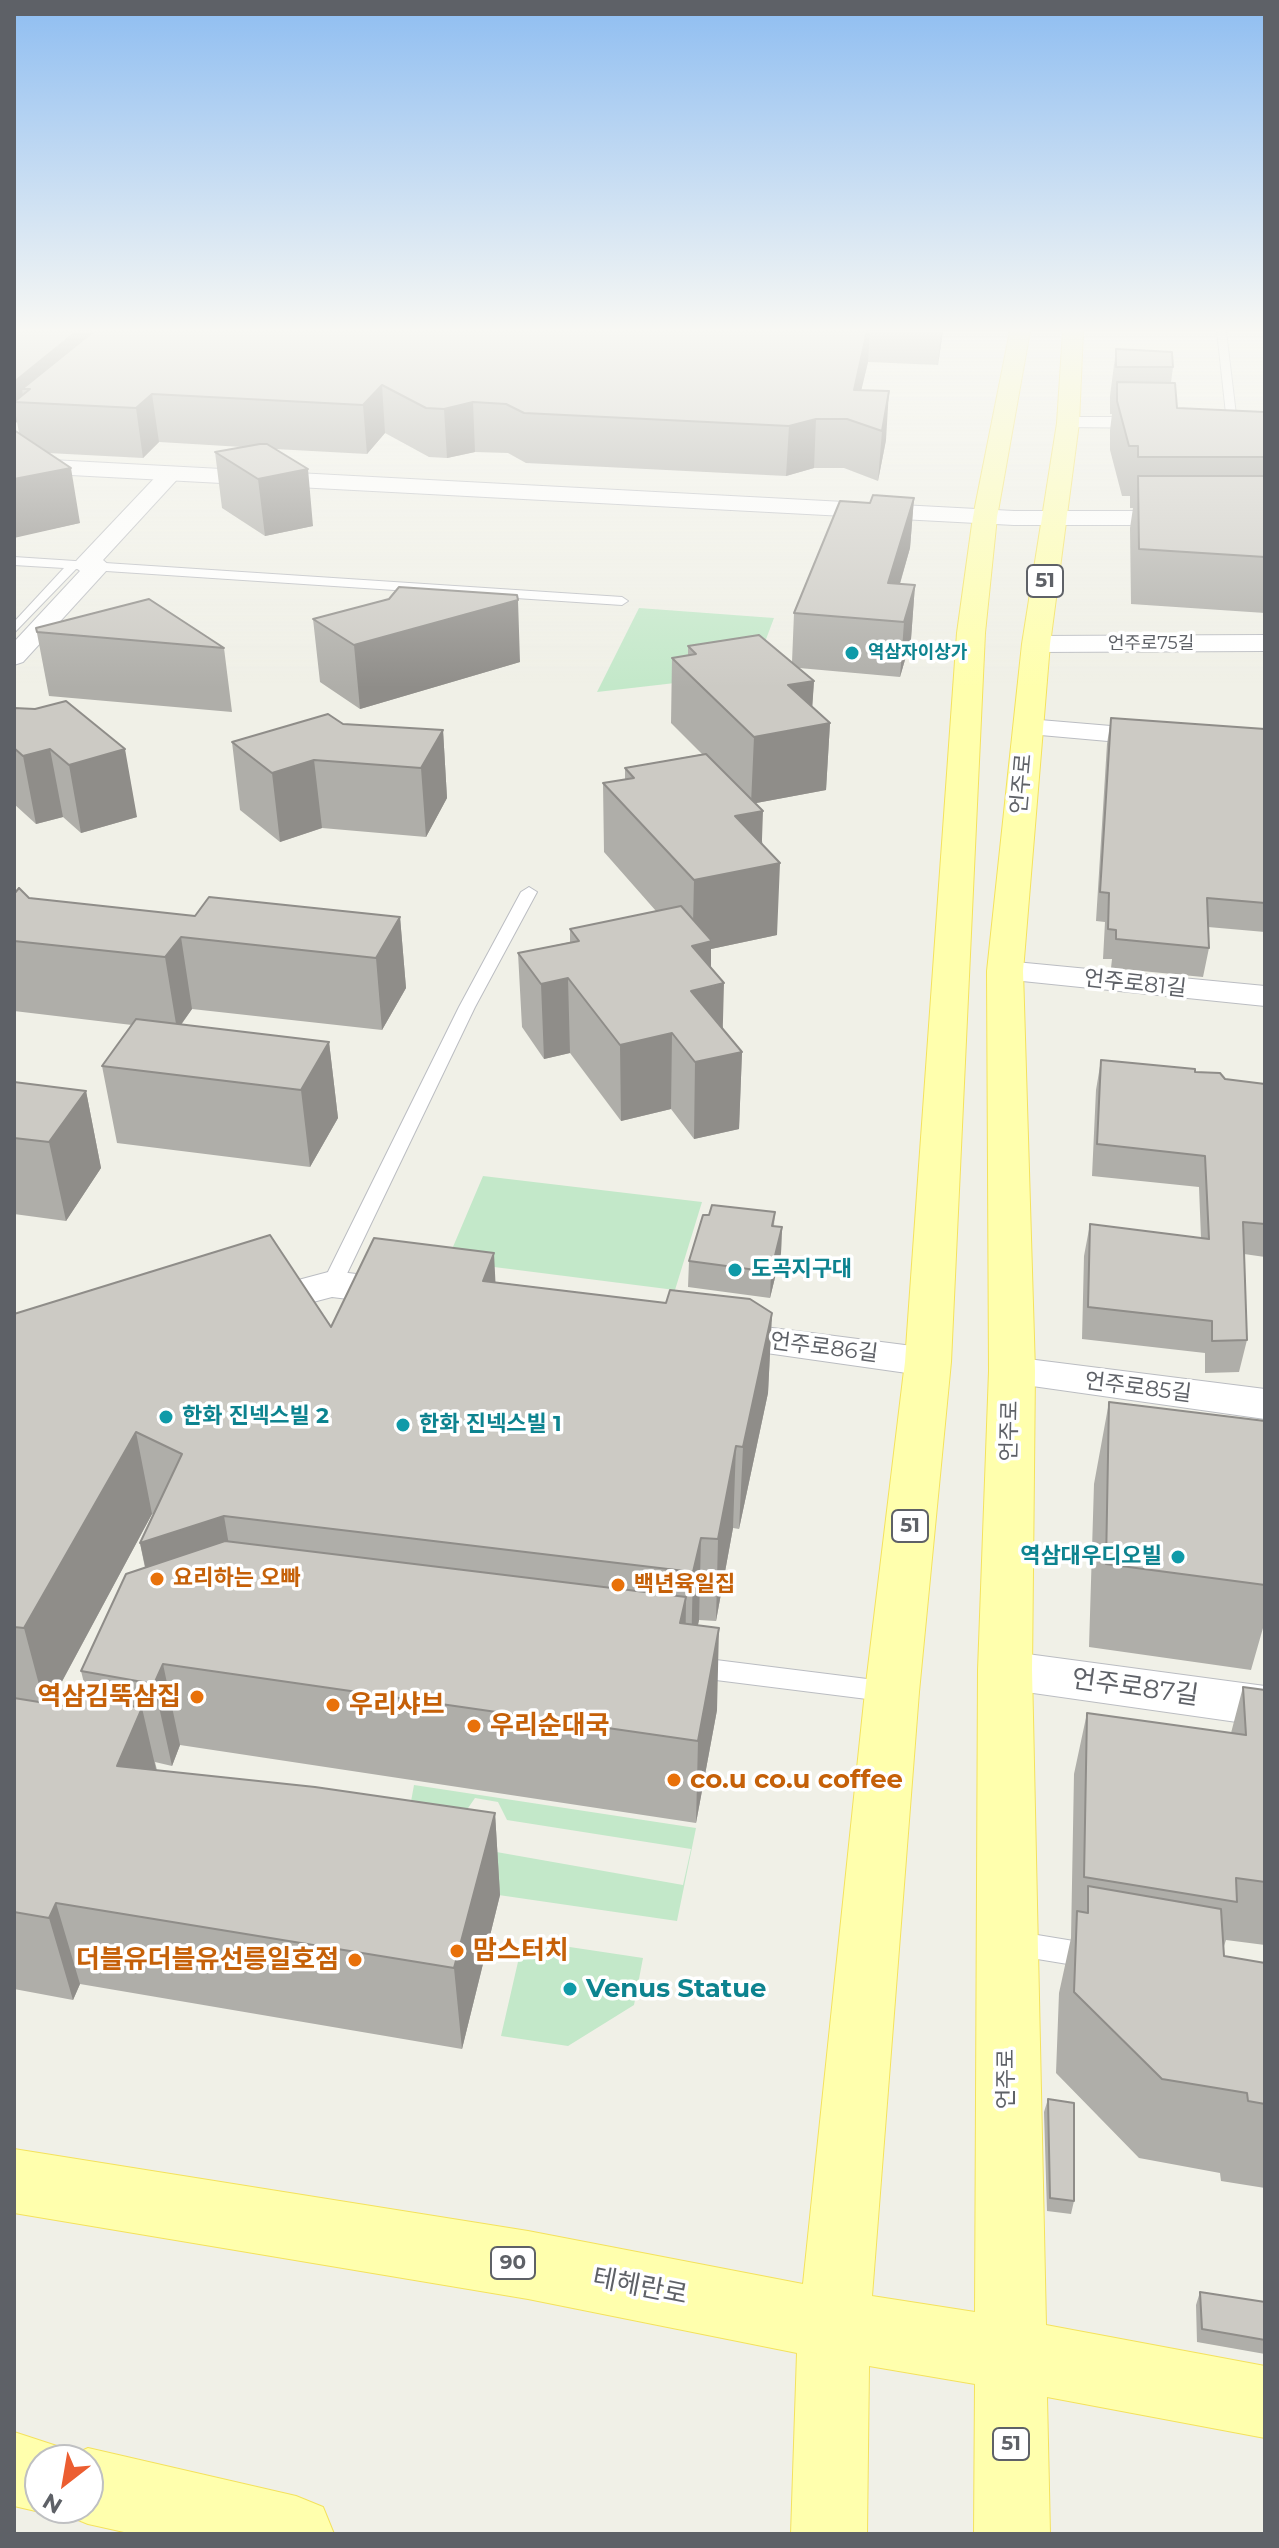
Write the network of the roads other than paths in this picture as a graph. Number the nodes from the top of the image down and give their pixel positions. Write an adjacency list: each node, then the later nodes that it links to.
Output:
1 (998, 450): 5 (main road, 51)
2 (1064, 450): 7 (main road, 언주로 / 51)
3 (14, 465): 4 (main road)
4 (172, 473): 5 (main road); 9 (street)
5 (985, 517): 7 (main road); 24 (main road, 51)
6 (1265, 518): 7 (main road)
7 (1053, 519): 13 (main road, 언주로 / 51)
8 (14, 561): 9 (lane)
9 (86, 565): 10 (lane); 11 (lane); 14 (street)
10 (622, 601)
11 (14, 629)
12 (1265, 643): 13 (street, 언주로75길)
13 (1036, 644): 15 (main road, 언주로 / 51)
14 (14, 657)
15 (1028, 727): 16 (street); 18 (main road, 언주로 / 51)
16 (1265, 747)
17 (529, 892): 20 (lane)
18 (1005, 971): 19 (street, 언주로81길); 25 (main road, 언주로 / 51)
19 (1265, 996)
20 (332, 1284): 21 (street); 22 (street)
21 (439, 1298)
22 (226, 1312)
23 (676, 1329): 24 (street, 언주로86길)
24 (928, 1362): 29 (main road, 51)
25 (1012, 1371): 26 (street, 언주로85길); 28 (main road, 언주로 / 51)
26 (1265, 1404)
27 (671, 1665): 29 (lane)
28 (1005, 1670): 30 (street, 언주로87길); 31 (main road, 언주로 / 51)
29 (892, 1692): 34 (main road, 51)
30 (1265, 1706)
31 (1007, 1942): 32 (lane); 35 (main road, 언주로 / 51)
32 (1113, 1960)
33 (14, 2181): 34 (main road, 테헤란로 / 90)
34 (834, 2325): 35 (main road, 테헤란로 / 90); 39 (main road, 51)
35 (1010, 2354): 36 (main road, 테헤란로 / 90); 40 (main road, 언주로 / 51)
36 (1265, 2402)
37 (104, 2490): 38 (main road)
38 (296, 2534)
39 (829, 2534)
40 (1012, 2534)

